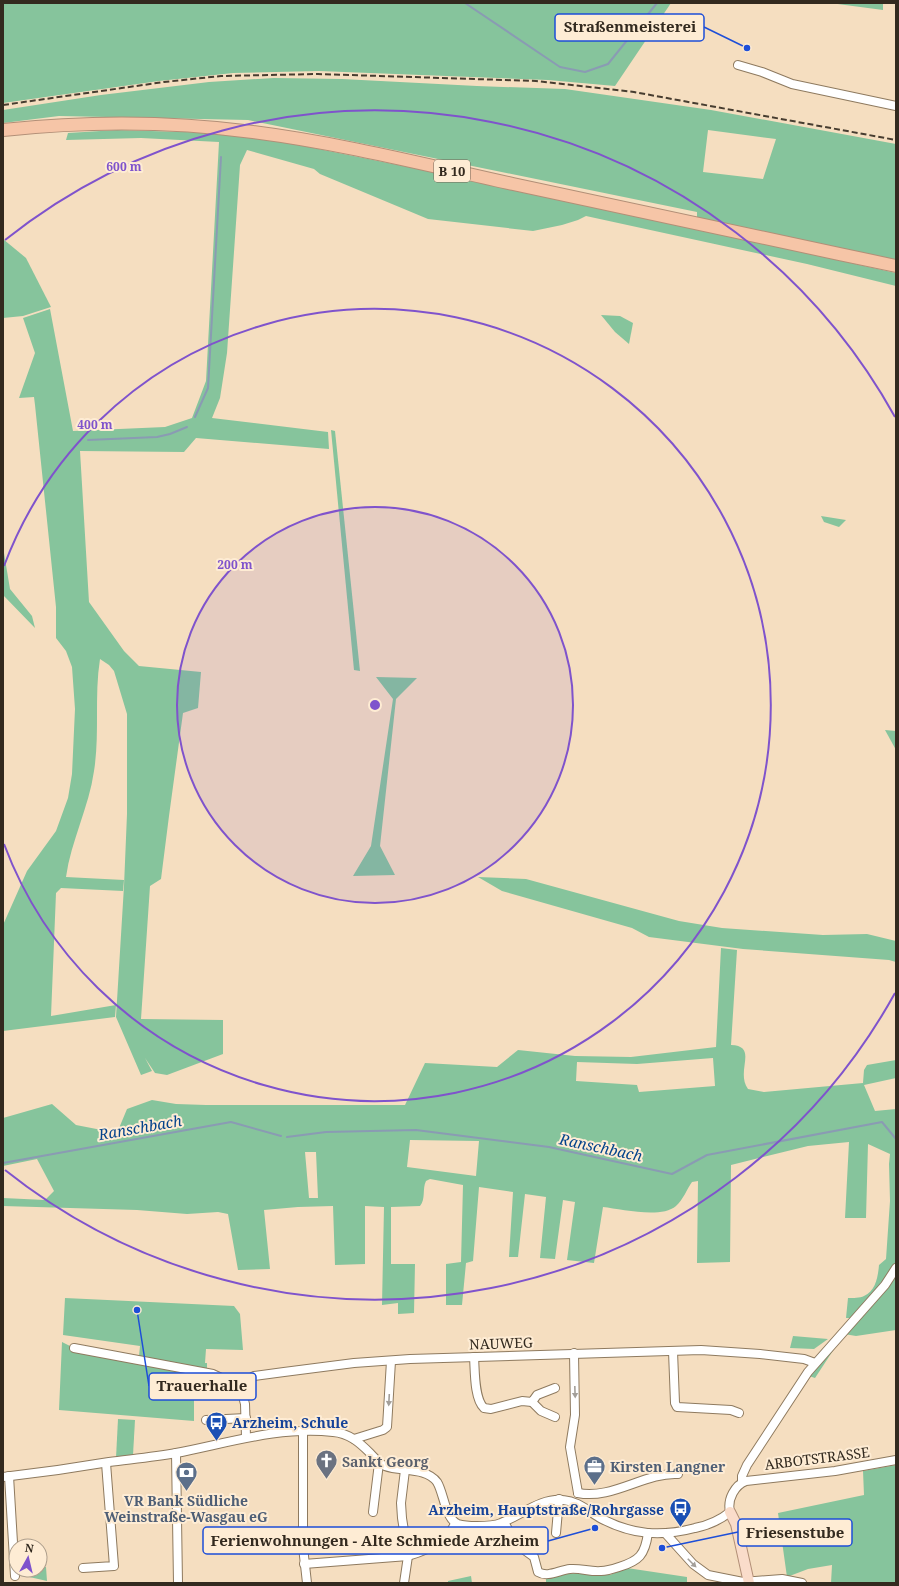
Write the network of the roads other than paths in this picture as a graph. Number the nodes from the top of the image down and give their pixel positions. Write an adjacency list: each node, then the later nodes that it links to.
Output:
1 (738, 65): 3 (street)
2 (806, 79): 3 (street)
3 (809, 88): 4 (street)
4 (896, 106)
5 (3, 130): 6 (highway, B 10)
6 (896, 266)
7 (896, 1268): 13 (street)
8 (74, 1348): 15 (street)
9 (673, 1351): 10 (street, NAUWEG); 13 (street, NAUWEG); 17 (street)
10 (574, 1353): 11 (street, NAUWEG); 32 (street, one-way to 32)
11 (474, 1357): 12 (street, NAUWEG); 16 (street)
12 (391, 1361): 15 (street, NAUWEG); 23 (street, one-way to 23)
13 (815, 1363): 31 (street)
14 (555, 1388): 16 (street)
15 (242, 1393): 19 (street)
16 (532, 1402): 18 (street)
17 (739, 1413)
18 (555, 1417)
19 (246, 1418): 20 (street); 22 (street)
20 (206, 1420)
21 (303, 1431): 22 (street); 23 (street); 44 (street)
22 (246, 1438): 24 (street)
23 (354, 1438): 26 (street)
24 (176, 1453): 27 (street); 47 (street)
25 (896, 1460): 31 (street, ARBOTSTRASSE)
26 (379, 1462): 28 (street); 35 (street)
27 (106, 1463): 30 (street); 45 (street)
28 (405, 1470): 38 (street); 43 (street)
29 (678, 1474): 32 (street)
30 (6, 1477): 42 (street)
31 (742, 1482): 36 (street)
32 (578, 1493): 34 (street)
33 (558, 1500): 34 (street); 37 (street); 39 (street)
34 (570, 1501): 40 (street)
35 (373, 1512)
36 (730, 1512): 41 (street); 46 (main road)
37 (504, 1522): 38 (street); 40 (street)
38 (455, 1523): 43 (street)
39 (556, 1533)
40 (648, 1533): 41 (street)
41 (666, 1534): 46 (street, one-way to 46)
42 (12, 1538)
43 (408, 1556): 44 (street); 49 (street)
44 (304, 1564): 48 (street)
45 (83, 1568)
46 (749, 1582): 50 (street)
47 (178, 1583)
48 (307, 1583)
49 (404, 1583)
50 (802, 1583)

